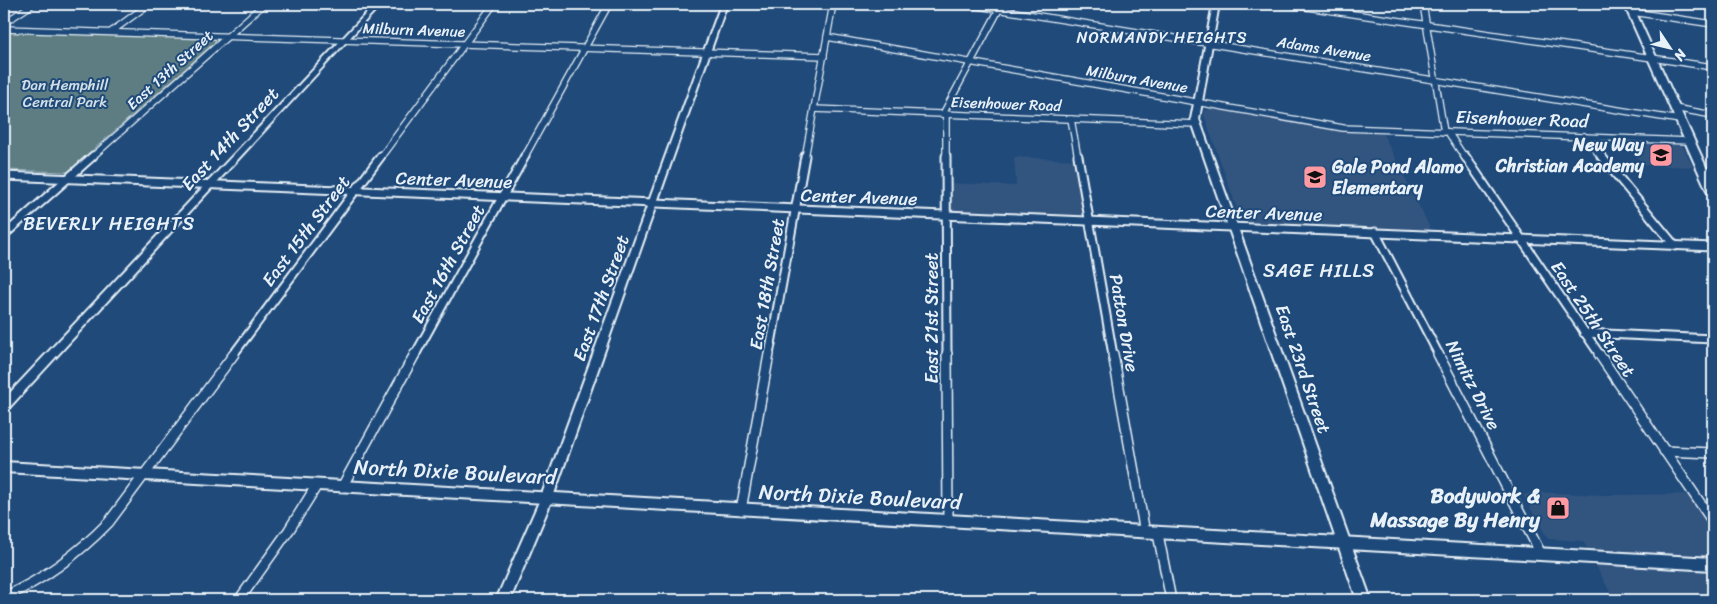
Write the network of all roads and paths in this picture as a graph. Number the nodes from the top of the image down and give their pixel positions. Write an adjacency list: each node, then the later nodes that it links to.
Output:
1 (33, 4): 16 (street)
2 (148, 4): 20 (street)
3 (264, 4): 21 (street, East 13th Street)
4 (378, 4): 23 (street, East 14th Street)
5 (494, 4): 25 (street, East 15th Street)
6 (609, 4): 26 (street, East 16th Street)
7 (724, 4): 27 (street, East 17th Street)
8 (833, 4): 22 (street, East 18th Street)
9 (965, 4): 14 (street, Adams Avenue)
10 (1216, 4): 24 (street, East 23rd Street)
11 (1286, 4): 18 (street)
12 (1423, 4): 18 (street, East 25th Street)
13 (1612, 4): 15 (street)
14 (1000, 6): 24 (street, Adams Avenue); 30 (street, East 21st Street)
15 (1629, 7): 17 (street); 29 (main road)
16 (4, 23)
17 (1713, 24)
18 (1427, 25): 29 (street); 32 (street, East 25th Street)
19 (4, 29): 20 (street, Milburn Avenue)
20 (111, 32): 21 (street, Milburn Avenue)
21 (228, 36): 23 (street, Milburn Avenue); 46 (street, East 13th Street)
22 (827, 37): 28 (street, East 18th Street); 30 (street, Milburn Avenue)
23 (345, 40): 25 (street, Milburn Avenue); 47 (street, East 14th Street)
24 (1209, 43): 32 (street, Adams Avenue); 33 (street, East 23rd Street)
25 (464, 44): 26 (street, Milburn Avenue); 48 (street, East 15th Street)
26 (584, 48): 27 (street, Milburn Avenue); 50 (street, East 16th Street)
27 (706, 52): 28 (street, Milburn Avenue); 51 (street, East 17th Street)
28 (824, 56): 35 (street, East 18th Street)
29 (1651, 57): 31 (street); 34 (main road)
30 (971, 62): 33 (street, Milburn Avenue); 36 (street, East 21st Street)
31 (1713, 67)
32 (1436, 80): 39 (street, Adams Avenue); 41 (street, East 25th Street)
33 (1198, 102): 40 (street, East 23rd Street); 41 (street, Milburn Avenue)
34 (1674, 108): 37 (street); 39 (main road)
35 (814, 109): 36 (street, Eisenhower Road); 52 (street, East 18th Street)
36 (944, 114): 38 (street, Eisenhower Road); 53 (street, East 21st Street)
37 (1713, 115)
38 (1070, 119): 40 (street, Eisenhower Road); 54 (street, Patton Drive)
39 (1680, 120): 43 (main road)
40 (1197, 124): 55 (street, East 23rd Street)
41 (1446, 132): 42 (street, Eisenhower Road); 58 (street, East 25th Street)
42 (1584, 136): 43 (street, Eisenhower Road); 59 (street)
43 (1689, 141): 44 (main road)
44 (1708, 172): 49 (main road)
45 (4, 176): 46 (street, Center Avenue)
46 (67, 179): 47 (street, Center Avenue); 57 (street, East 13th Street)
47 (210, 185): 48 (street, Center Avenue); 63 (street, East 14th Street)
48 (355, 191): 50 (street, Center Avenue); 67 (street, East 15th Street)
49 (1713, 193)
50 (502, 197): 51 (street, Center Avenue); 69 (street, East 16th Street)
51 (653, 203): 52 (street, Center Avenue); 70 (street, East 17th Street)
52 (796, 209): 53 (street, Center Avenue); 71 (street, East 18th Street)
53 (946, 216): 54 (street, Center Avenue); 72 (street, East 21st Street)
54 (1089, 222): 55 (street, Center Avenue); 74 (street, Patton Drive)
55 (1233, 228): 56 (street, Center Avenue); 75 (street, East 23rd Street)
56 (1375, 232): 58 (street, Center Avenue); 76 (street, Nimitz Drive)
57 (4, 235)
58 (1521, 240): 59 (street, Center Avenue); 61 (street, East 25th Street)
59 (1675, 246): 60 (street, Center Avenue)
60 (1713, 247)
61 (1584, 333): 62 (street); 64 (street, East 25th Street)
62 (1713, 339)
63 (4, 406)
64 (1664, 451): 65 (street); 73 (street, East 25th Street)
65 (1713, 453)
66 (4, 467): 67 (main road, North Dixie Boulevard)
67 (143, 475): 68 (main road, North Dixie Boulevard); 78 (street, East 15th Street)
68 (317, 485): 69 (main road, North Dixie Boulevard); 79 (street)
69 (342, 487): 70 (main road, North Dixie Boulevard)
70 (547, 497): 71 (main road, North Dixie Boulevard); 80 (street, East 17th Street)
71 (741, 510): 72 (main road, North Dixie Boulevard)
72 (948, 522): 74 (main road, North Dixie Boulevard)
73 (1713, 522)
74 (1152, 534): 75 (main road, North Dixie Boulevard); 81 (street, Patton Drive)
75 (1344, 544): 76 (main road, North Dixie Boulevard); 82 (street, East 23rd Street)
76 (1541, 554): 77 (main road, North Dixie Boulevard)
77 (1713, 564)
78 (4, 597)
79 (239, 600)
80 (503, 600)
81 (1171, 600)
82 (1364, 600)

